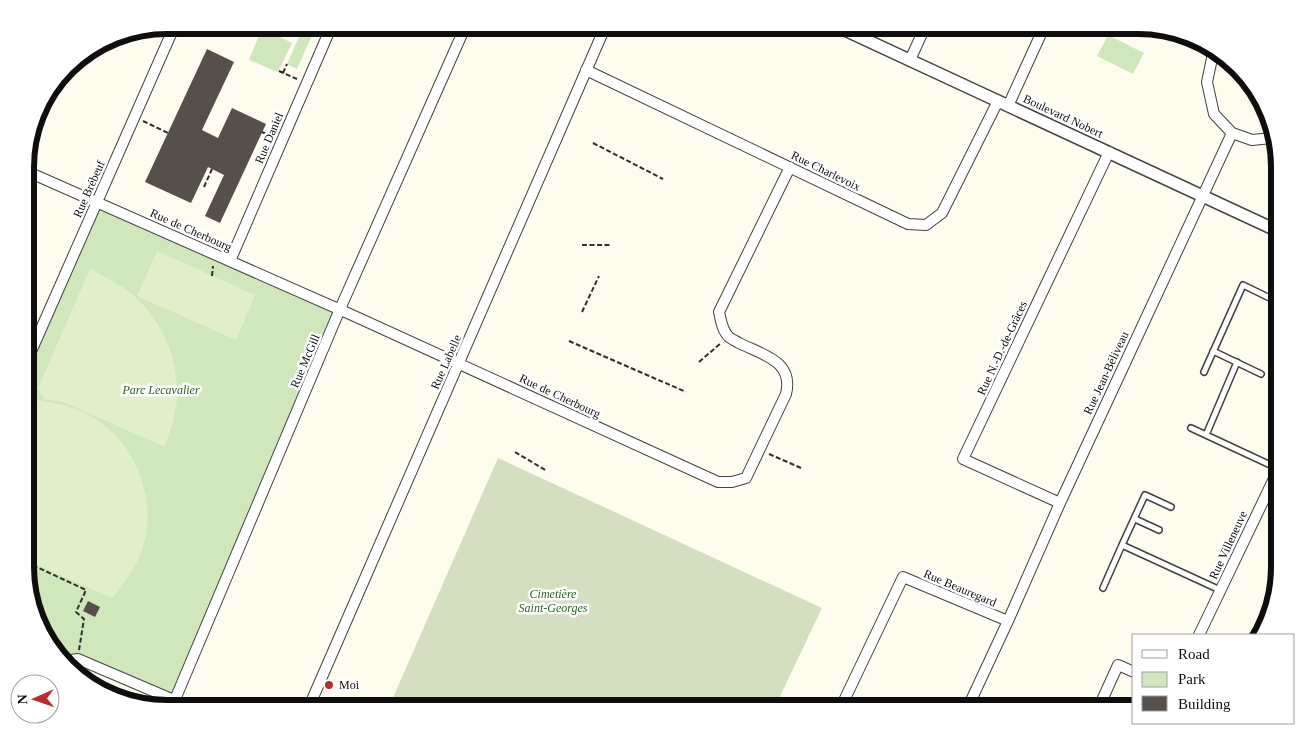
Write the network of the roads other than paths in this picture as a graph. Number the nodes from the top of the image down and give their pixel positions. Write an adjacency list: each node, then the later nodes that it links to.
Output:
1 (171, 34): 18 (street, Rue Brébeuf)
2 (328, 34): 20 (street, Rue Daniel)
3 (462, 34): 22 (street, Rue McGill)
4 (602, 34): 10 (street, Rue Labelle)
5 (854, 34): 9 (street, Boulevard Nobert)
6 (922, 34): 9 (street)
7 (1040, 34): 11 (street, Rue Charlevoix)
8 (1213, 57): 12 (street)
9 (910, 60): 11 (street, Boulevard Nobert)
10 (586, 70): 15 (street, Rue Charlevoix); 26 (street, Rue Labelle)
11 (1003, 104): 14 (street, Boulevard Nobert); 15 (street, Rue Charlevoix)
12 (1232, 132): 13 (street); 17 (street, Rue Jean-Béliveau)
13 (1268, 138)
14 (1109, 152): 17 (street, Boulevard Nobert); 33 (street, Rue N.-D.-de-Grâces)
15 (790, 168): 26 (street, Rue de Cherbourg)
16 (34, 174): 18 (street, Rue de Cherbourg)
17 (1202, 196): 19 (street, Boulevard Nobert); 33 (street, Rue Jean-Béliveau)
18 (97, 202): 20 (street, Rue de Cherbourg); 23 (street, Rue Brébeuf)
19 (1271, 228)
20 (230, 261): 22 (street, Rue de Cherbourg)
21 (1271, 299): 24 (lane)
22 (340, 309): 26 (street, Rue de Cherbourg); 45 (street, Rue McGill)
23 (34, 345)
24 (1213, 351): 25 (lane); 27 (lane)
25 (1237, 362): 28 (lane); 30 (lane)
26 (459, 364): 46 (street, Rue Labelle)
27 (1204, 372)
28 (1261, 374)
29 (1192, 428): 30 (lane)
30 (1206, 435): 31 (lane)
31 (1271, 463)
32 (1271, 484): 39 (street, Rue Villeneuve)
33 (1060, 503): 40 (street, Rue Jean-Béliveau)
34 (1171, 506): 35 (lane)
35 (1135, 519): 36 (lane); 37 (lane)
36 (1159, 530)
37 (1122, 545): 38 (lane); 39 (lane)
38 (1103, 588)
39 (1221, 590): 41 (street, Rue Villeneuve)
40 (1008, 621): 47 (street, Rue Beauregard); 48 (street, Rue Jean-Béliveau)
41 (1199, 634)
42 (72, 660): 44 (street)
43 (1132, 671): 49 (street)
44 (162, 700)
45 (175, 700)
46 (312, 700)
47 (844, 700)
48 (971, 700)
49 (1102, 700)

